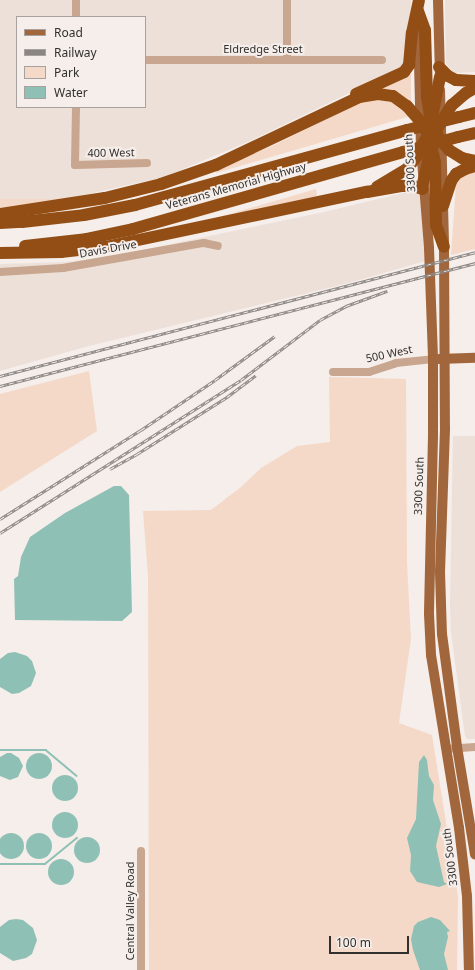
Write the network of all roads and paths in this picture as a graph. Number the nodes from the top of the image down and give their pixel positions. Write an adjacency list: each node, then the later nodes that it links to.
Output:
1 (76, 0): 5 (street)
2 (288, 0): 7 (street)
3 (438, 0): 9 (main road)
4 (419, 4): 14 (highway); 15 (highway)
5 (76, 16)
6 (146, 60): 7 (street, Eldredge Street)
7 (287, 60): 8 (street, Eldredge Street)
8 (382, 60)
9 (440, 72): 10 (highway); 15 (highway)
10 (475, 81)
11 (475, 88): 15 (highway)
12 (76, 108): 18 (street, 400 West)
13 (475, 113): 24 (highway, Veterans Memorial Highway, bridge)
14 (322, 114): 15 (highway); 23 (highway)
15 (431, 133): 17 (highway); 20 (highway); 21 (highway); 22 (main road); 26 (highway)
16 (475, 133): 27 (highway, Veterans Memorial Highway, bridge)
17 (475, 161)
18 (147, 163)
19 (475, 166): 22 (highway)
20 (423, 186): 21 (highway); 32 (main road, 3300 South)
21 (367, 192): 28 (highway)
22 (443, 206): 26 (main road)
23 (0, 214)
24 (0, 223)
25 (218, 246): 29 (street, Davis Drive)
26 (444, 247): 30 (main road)
27 (0, 248)
28 (0, 253)
29 (0, 272)
30 (444, 358): 31 (main road, 500 West); 32 (main road, 500 West); 34 (main road)
31 (475, 358)
32 (433, 359): 33 (street, 500 West); 36 (main road, 3300 South)
33 (333, 372)
34 (457, 747): 35 (street); 36 (street); 38 (main road)
35 (475, 747)
36 (446, 749): 40 (main road, 3300 South)
37 (141, 851): 39 (street, Central Valley Road)
38 (475, 855)
39 (141, 970)
40 (469, 970)

